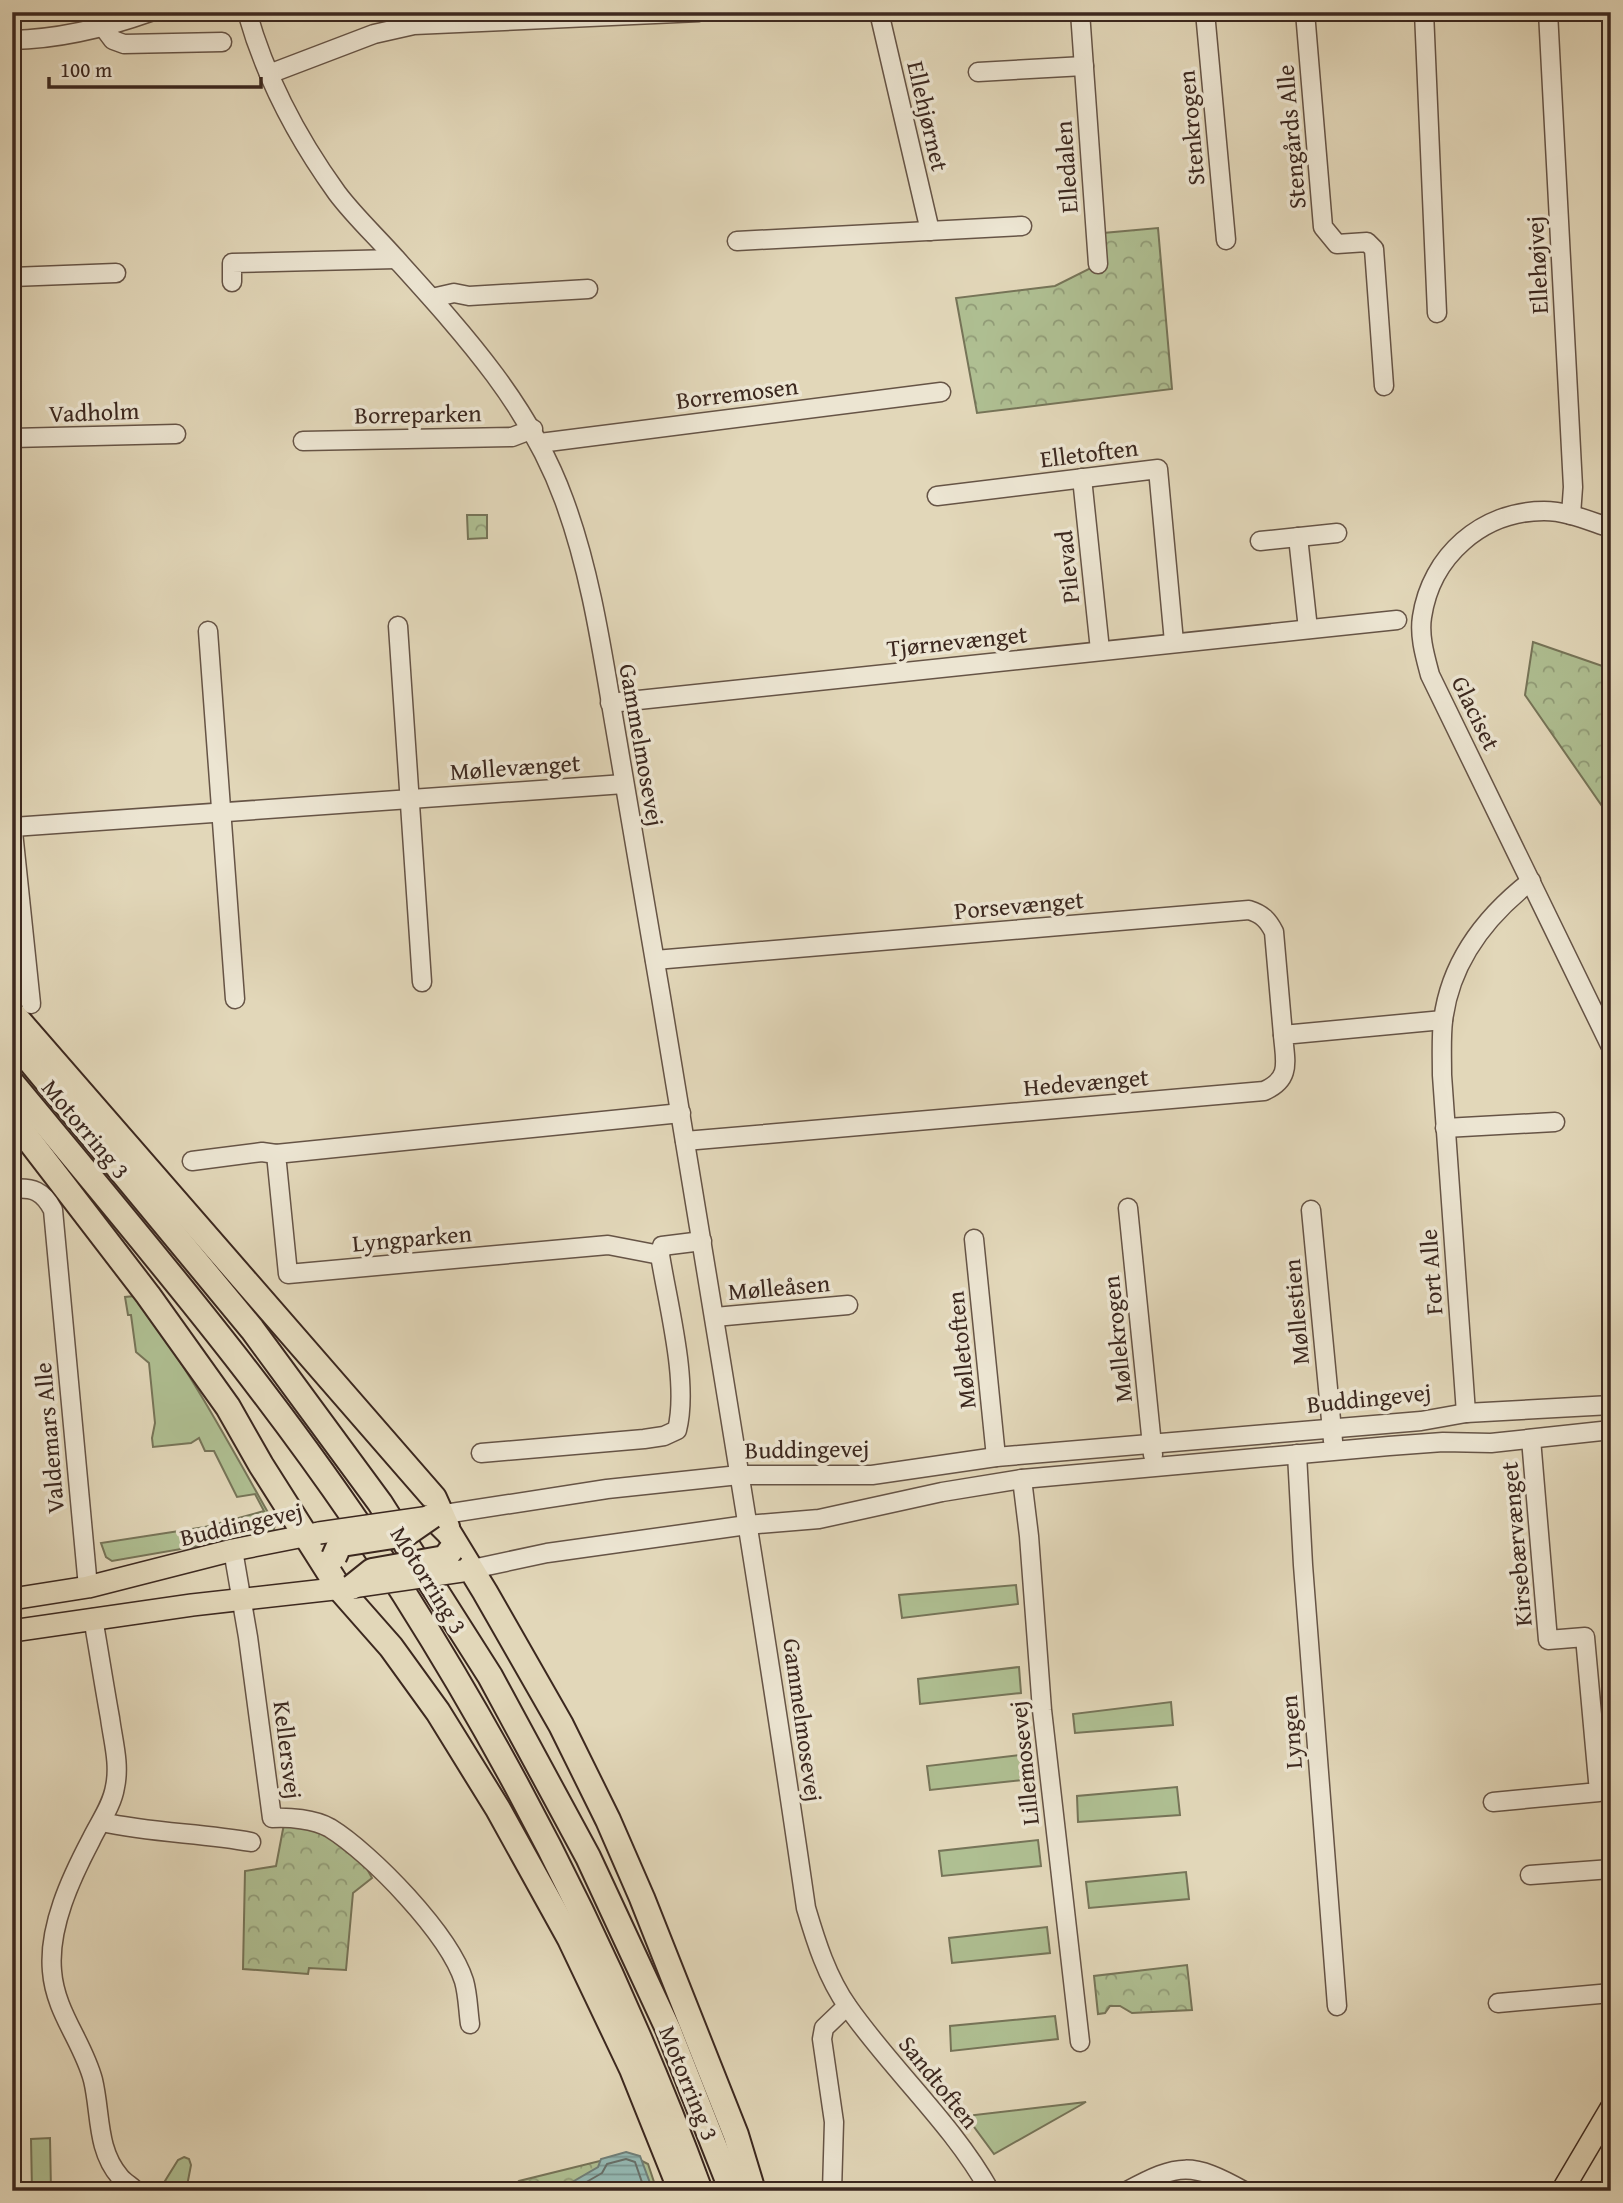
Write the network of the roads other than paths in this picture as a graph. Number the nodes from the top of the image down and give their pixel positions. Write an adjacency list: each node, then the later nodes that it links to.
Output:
1 (150, 12): 11 (street)
2 (247, 12): 16 (street, Gammelmosevej)
3 (699, 12): 10 (street)
4 (879, 12): 18 (street, Ellehjørnet)
5 (1080, 12): 14 (street, Elledalen)
6 (1205, 12): 19 (street, Stenkrogen)
7 (1305, 12): 29 (street, Stengårds Alle)
8 (1424, 12): 28 (street)
9 (1548, 12): 37 (street, Ellehøjvej)
10 (582, 14): 16 (street)
11 (104, 28): 12 (street); 13 (street)
12 (12, 40)
13 (222, 42)
14 (1084, 66): 15 (street); 22 (street, Elledalen)
15 (978, 72)
16 (270, 74): 21 (street, Gammelmosevej)
17 (1022, 226): 18 (street)
18 (930, 231): 20 (street)
19 (1226, 240)
20 (737, 241)
21 (397, 259): 25 (street); 27 (street, Gammelmosevej)
22 (1098, 264)
23 (116, 272): 24 (street)
24 (12, 277)
25 (232, 282)
26 (588, 289): 27 (street)
27 (432, 298): 32 (street, Gammelmosevej)
28 (1437, 313)
29 (1384, 386)
30 (941, 392): 32 (street, Borremosen)
31 (176, 434): 33 (street, Vadholm)
32 (536, 436): 34 (street, Borreparken); 48 (street, Gammelmosevej)
33 (12, 438)
34 (303, 441)
35 (1082, 478): 36 (street, Elletoften); 46 (street, Elletoften); 47 (street, Pilevad)
36 (937, 496)
37 (1571, 515): 38 (street, Glaciset); 53 (street, Glaciset)
38 (1611, 528)
39 (1337, 533): 40 (street)
40 (1298, 537): 41 (street); 44 (street)
41 (1260, 541)
42 (1397, 620): 44 (street, Tjørnevænget)
43 (398, 626): 50 (street)
44 (1308, 629): 46 (street, Tjørnevænget)
45 (208, 631): 51 (street)
46 (1174, 642): 47 (street, Tjørnevænget)
47 (1100, 650): 48 (street, Tjørnevænget)
48 (610, 703): 49 (street, Gammelmosevej)
49 (624, 784): 50 (street, Møllevænget); 54 (street, Gammelmosevej)
50 (410, 799): 51 (street, Møllevænget); 56 (street)
51 (221, 813): 52 (street, Møllevænget); 57 (street)
52 (13, 825): 55 (street)
53 (1531, 881): 59 (street, Fort Alle); 62 (street, Glaciset)
54 (655, 960): 60 (street, Porsevænget); 64 (street, Gammelmosevej)
55 (20, 972): 58 (street)
56 (422, 982)
57 (235, 999)
58 (22, 1008): 94 (highway)
59 (1443, 1020): 60 (street); 67 (street, Fort Alle)
60 (1283, 1035): 68 (street, Hedevænget)
61 (12, 1040): 117 (highway, Motorring 3)
62 (1611, 1047)
63 (12, 1083): 116 (highway, Motorring 3)
64 (681, 1113): 68 (street, Gammelmosevej); 69 (street)
65 (12, 1118): 93 (highway)
66 (1555, 1122): 67 (street)
67 (1445, 1128): 80 (street, Fort Alle)
68 (685, 1140): 75 (street, Gammelmosevej)
69 (276, 1154): 70 (street); 76 (street, Lyngparken)
70 (192, 1160)
71 (12, 1189): 96 (street, Valdemars Alle)
72 (1128, 1208): 84 (street, Møllekrogen)
73 (1311, 1210): 81 (street, Møllestien)
74 (974, 1238): 88 (street, Mølletoften)
75 (702, 1241): 76 (street); 78 (street, Gammelmosevej)
76 (660, 1255): 86 (street)
77 (848, 1305): 78 (street, Mølleåsen)
78 (715, 1317): 90 (street, Gammelmosevej)
79 (1611, 1405): 80 (street, Buddingevej)
80 (1466, 1413): 81 (street, Buddingevej)
81 (1332, 1429): 84 (street, Buddingevej); 85 (street, Møllestien)
82 (1611, 1430): 83 (street, Buddingevej)
83 (1531, 1439): 85 (street, Buddingevej); 102 (street, Kirsebærvænget)
84 (1152, 1445): 88 (street, Buddingevej); 89 (street, Møllekrogen)
85 (1334, 1451): 87 (street, Buddingevej)
86 (481, 1453)
87 (1297, 1454): 89 (street, Buddingevej); 110 (street, Lyngen)
88 (996, 1457): 90 (street, Buddingevej)
89 (1154, 1465): 91 (street, Buddingevej)
90 (739, 1475): 92 (street, Gammelmosevej); 94 (street, Buddingevej)
91 (1022, 1479): 92 (street, Buddingevej); 112 (street, Lillemosevej)
92 (747, 1525): 94 (street, Buddingevej); 109 (street, Gammelmosevej)
93 (312, 1534): 94 (main road, Buddingevej, bridge); 95 (main road, Buddingevej); 97 (highway)
94 (451, 1543): 97 (highway, bridge); 97 (highway, bridge); 118 (highway)
95 (233, 1550): 96 (main road, Buddingevej); 99 (street, Kellersvej)
96 (88, 1587): 98 (main road, Buddingevej)
97 (345, 1587): 99 (main road); 115 (highway)
98 (12, 1599)
99 (242, 1599): 100 (main road); 111 (street, Kellersvej)
100 (93, 1618): 101 (main road); 103 (street)
101 (12, 1631)
102 (1493, 1802)
103 (102, 1822): 104 (street); 114 (street)
104 (251, 1842)
105 (1611, 1869): 106 (street)
106 (1530, 1875)
107 (1611, 1993): 108 (street)
108 (1499, 2003)
109 (847, 2006): 119 (street); 120 (street, Sandtoften)
110 (1338, 2006)
111 (470, 2024)
112 (1080, 2042)
113 (1611, 2108): 123 (main road)
114 (136, 2191)
115 (681, 2191)
116 (700, 2191)
117 (732, 2191)
118 (753, 2191)
119 (832, 2191)
120 (990, 2191)
121 (1127, 2191): 122 (street)
122 (1244, 2191)
123 (1562, 2191)

